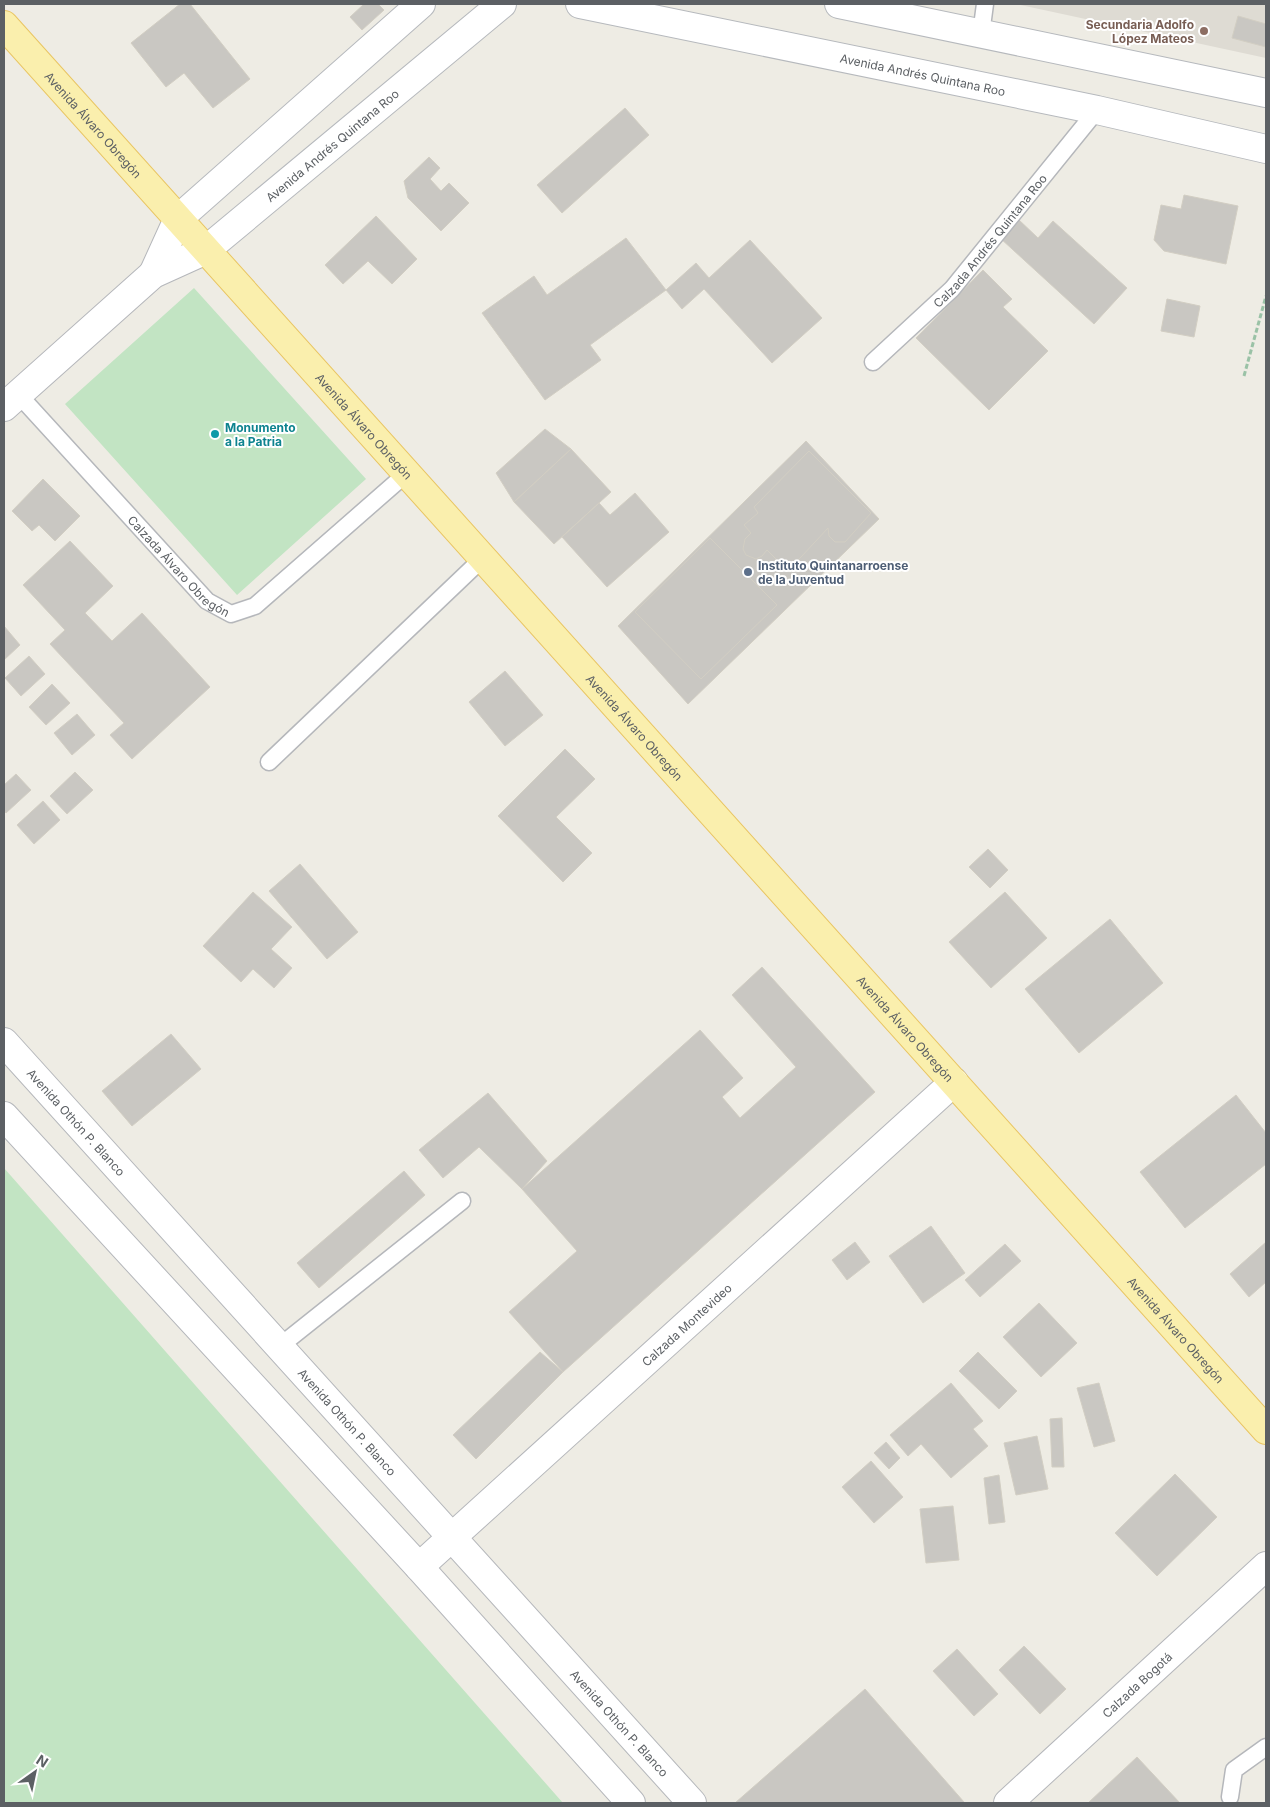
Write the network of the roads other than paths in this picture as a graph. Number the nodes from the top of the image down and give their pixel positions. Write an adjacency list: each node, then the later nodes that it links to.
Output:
1 (420, 4): 12 (street, Avenida Andrés Quintana Roo)
2 (502, 4): 13 (street, Avenida Andrés Quintana Roo)
3 (580, 4): 6 (street, Avenida Andrés Quintana Roo)
4 (839, 4): 8 (street)
5 (985, 4): 8 (lane)
6 (649, 10): 10 (street, Avenida Andrés Quintana Roo)
7 (4, 25): 12 (main road, Avenida Álvaro Obregón)
8 (981, 34): 9 (street)
9 (1266, 93)
10 (1097, 110): 11 (street, Avenida Andrés Quintana Roo); 15 (lane, Calzada Andrés Quintana Roo)
11 (1266, 149)
12 (178, 219): 13 (main road, Avenida Álvaro Obregón); 14 (street, Avenida Andrés Quintana Roo)
13 (206, 250): 14 (street, Avenida Andrés Quintana Roo); 17 (main road, Avenida Álvaro Obregón)
14 (154, 274): 16 (street, Avenida Andrés Quintana Roo)
15 (873, 362)
16 (11, 400): 17 (lane, Calzada Álvaro Obregón)
17 (407, 474): 18 (main road, Avenida Álvaro Obregón)
18 (482, 558): 19 (lane); 21 (main road, Avenida Álvaro Obregón)
19 (269, 762)
20 (4, 1042): 24 (street, Avenida Othón P. Blanco)
21 (954, 1082): 25 (main road, Avenida Álvaro Obregón); 26 (street, Calzada Montevideo)
22 (4, 1116): 28 (street)
23 (462, 1201): 24 (lane)
24 (280, 1346): 26 (street, Avenida Othón P. Blanco)
25 (1266, 1430)
26 (452, 1536): 28 (street, Calzada Montevideo); 32 (street, Avenida Othón P. Blanco)
27 (1266, 1566): 33 (street, Calzada Bogotá)
28 (419, 1567): 31 (street)
29 (1266, 1747): 30 (lane)
30 (1230, 1797)
31 (631, 1803)
32 (692, 1803)
33 (1008, 1803)

